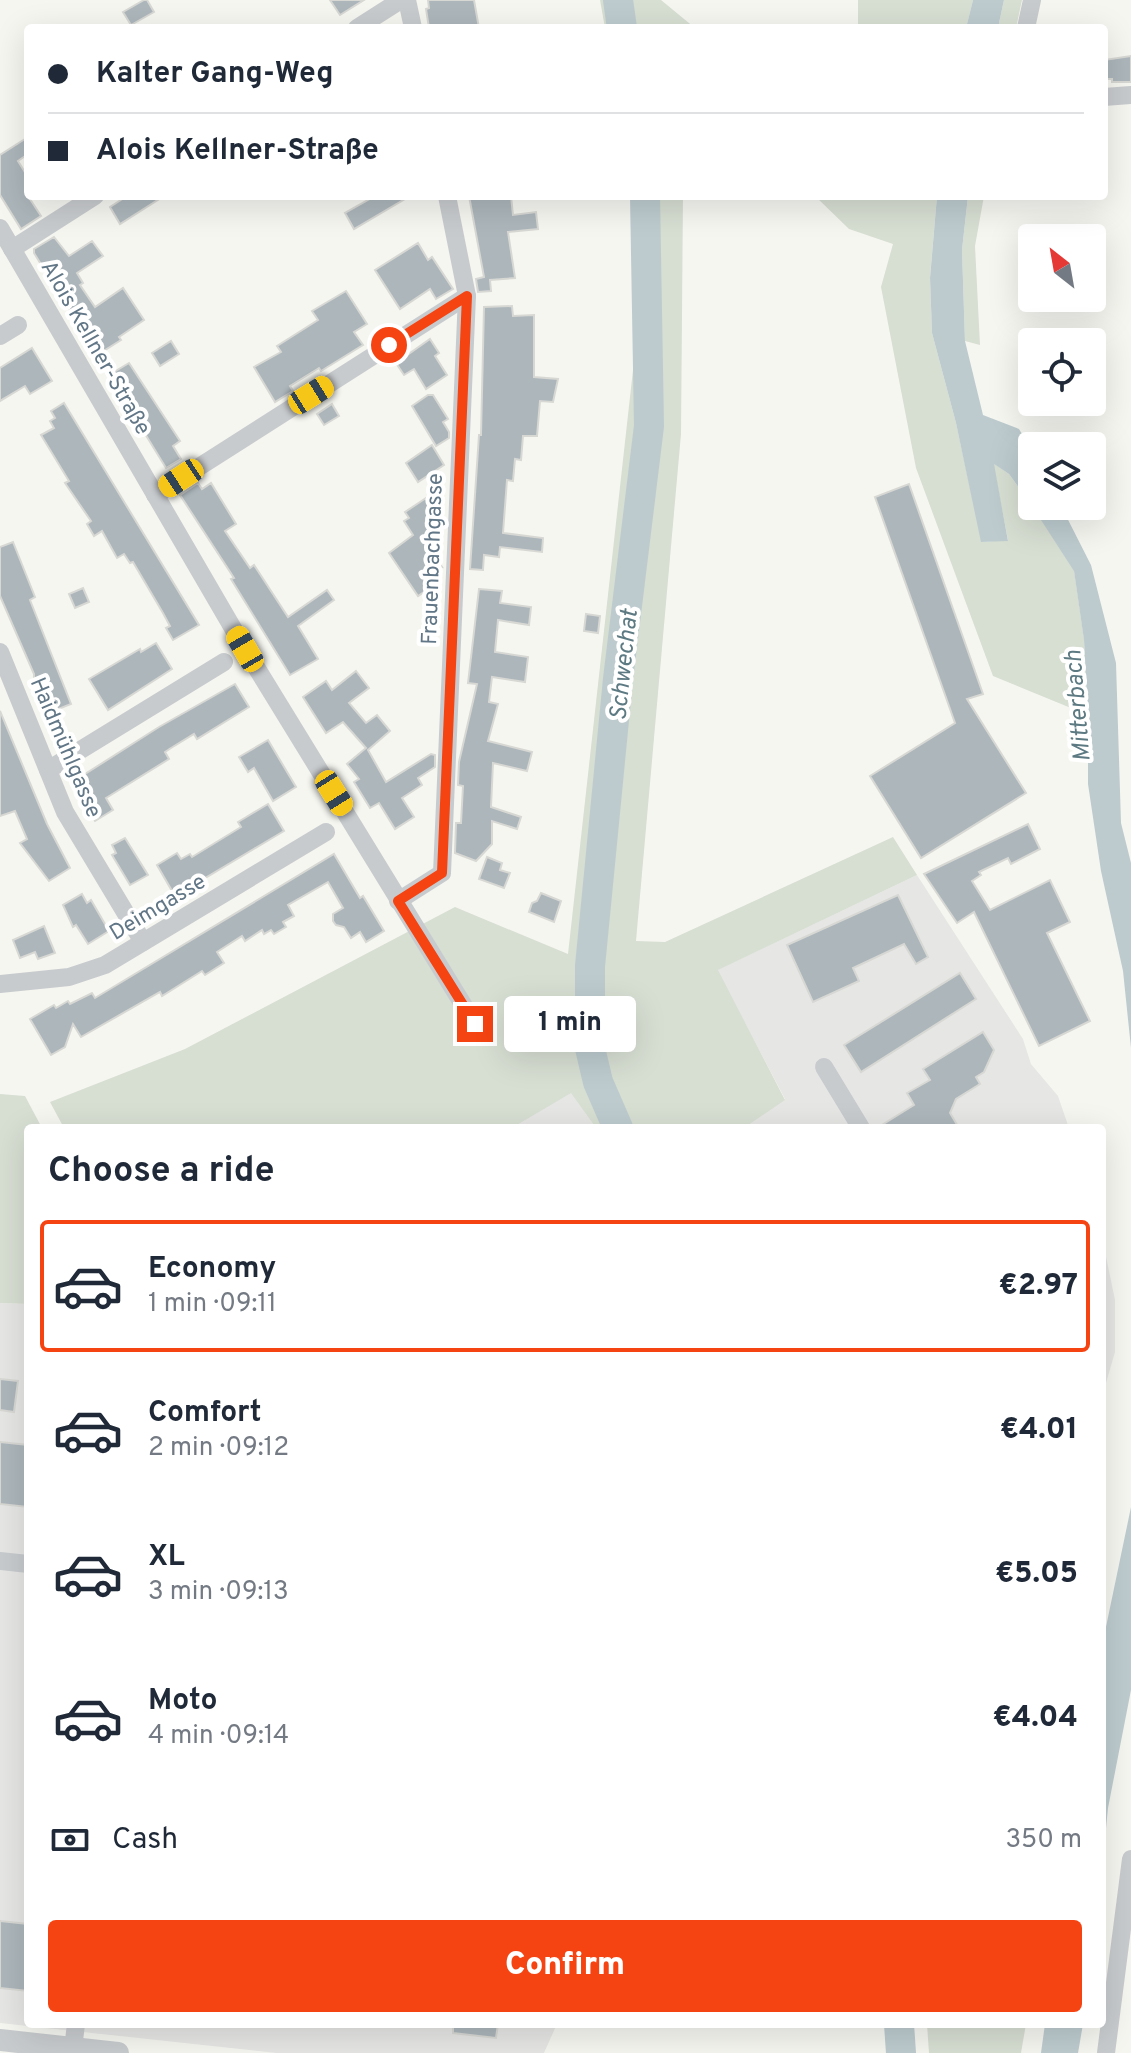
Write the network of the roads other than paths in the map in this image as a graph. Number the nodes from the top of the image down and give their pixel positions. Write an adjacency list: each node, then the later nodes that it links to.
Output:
1 (401, 0): 4 (street)
2 (407, 0): 5 (street)
3 (1032, 0): 6 (street)
4 (363, 24)
5 (412, 24)
6 (1027, 24)
7 (1131, 95): 8 (street)
8 (1108, 97)
9 (89, 200): 12 (street)
10 (448, 200): 13 (street, Frauenbachgasse)
11 (0, 228): 12 (street, Alois Kellner-Straße)
12 (12, 249): 16 (street, Alois Kellner-Straße)
13 (467, 296): 16 (street); 21 (street, Frauenbachgasse)
14 (18, 325): 15 (street)
15 (0, 336)
16 (155, 495): 21 (street, Alois Kellner-Straße)
17 (0, 652): 19 (street, Haidmühlgasse)
18 (224, 662): 19 (street)
19 (48, 770): 22 (street, Haidmühlgasse)
20 (326, 832): 22 (street, Deimgasse)
21 (398, 901): 24 (street, Alois Kellner-Straße)
22 (143, 942): 23 (street, Deimgasse)
23 (0, 984)
24 (475, 1024)
25 (824, 1067): 26 (street)
26 (859, 1124)
27 (0, 1561): 28 (street)
28 (24, 1564)
29 (1131, 1859): 34 (street)
30 (76, 2028): 32 (street)
31 (0, 2040): 32 (street)
32 (73, 2049): 33 (street)
33 (118, 2053)
34 (1106, 2053)

